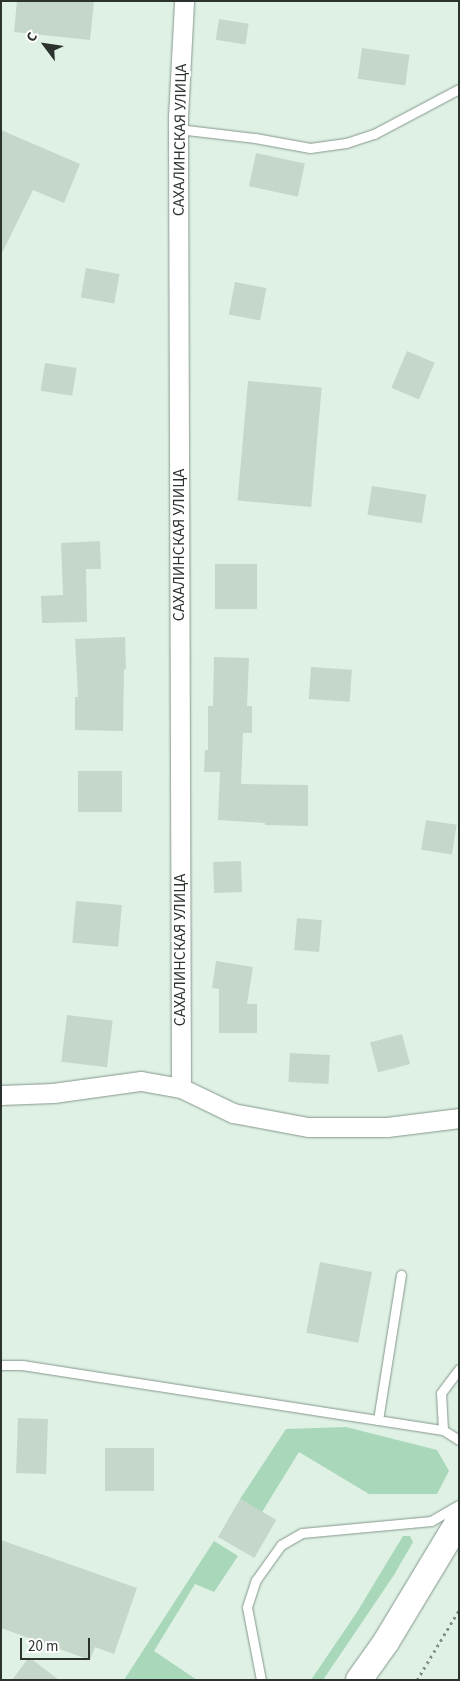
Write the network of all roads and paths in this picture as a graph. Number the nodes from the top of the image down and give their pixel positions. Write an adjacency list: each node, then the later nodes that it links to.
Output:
1 (184, 1): 3 (street, САХАЛИНСКАЯ УЛИЦА)
2 (459, 89): 3 (lane)
3 (178, 129): 4 (street, САХАЛИНСКАЯ УЛИЦА)
4 (181, 1088): 5 (street); 6 (street)
5 (1, 1095)
6 (459, 1118)
7 (401, 1275): 10 (lane)
8 (1, 1365): 10 (lane)
9 (459, 1370): 11 (lane)
10 (378, 1420): 11 (lane)
11 (443, 1430): 12 (lane)
12 (459, 1440)
13 (459, 1505): 16 (lane)
14 (459, 1520): 17 (main road)
15 (459, 1610): 18 (path)
16 (261, 1680)
17 (360, 1680)
18 (417, 1680)

